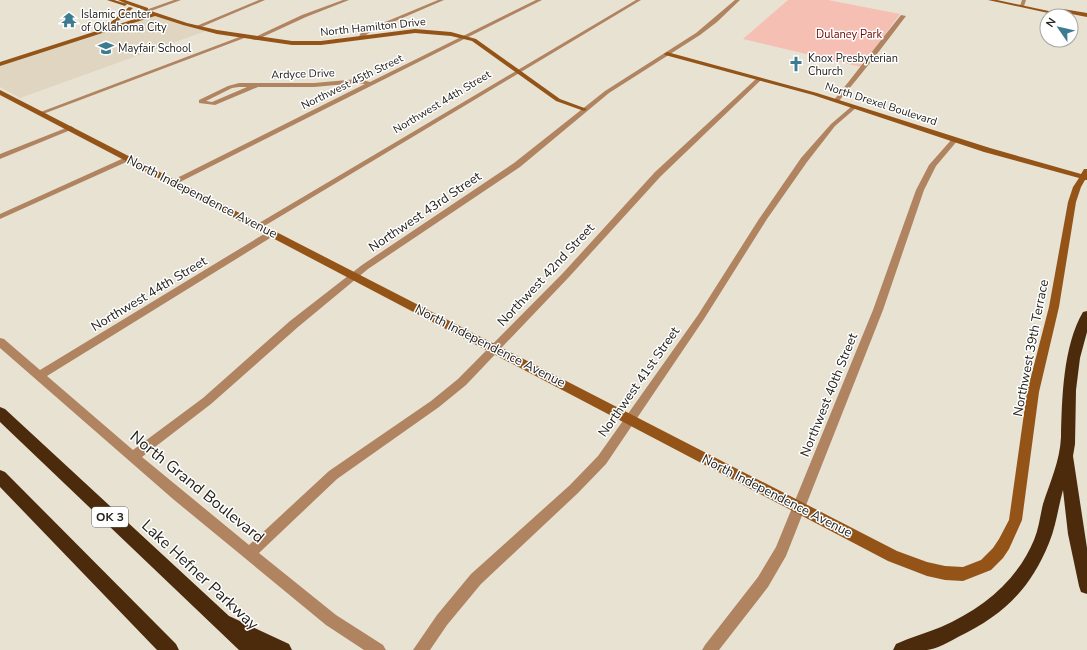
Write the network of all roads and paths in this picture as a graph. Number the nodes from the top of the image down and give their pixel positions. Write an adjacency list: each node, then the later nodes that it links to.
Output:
1 (111, 0): 12 (street, North Hamilton Drive)
2 (120, 0): 14 (street, North Hamilton Drive)
3 (179, 0): 14 (street)
4 (263, 0): 18 (street)
5 (347, 0): 22 (street)
6 (442, 0): 20 (street)
7 (540, 0): 21 (street, Northwest 45th Street)
8 (639, 0): 26 (street, Northwest 44th Street)
9 (738, 0): 23 (street, Northwest 43rd Street)
10 (990, 0): 11 (street)
11 (1023, 3): 13 (street); 16 (street)
12 (131, 8): 14 (street, North Hamilton Drive); 24 (street)
13 (1041, 8)
14 (146, 11): 15 (street, North Hamilton Drive)
15 (156, 14): 18 (street, North Hamilton Drive); 25 (street)
16 (1087, 15)
17 (903, 16): 31 (street)
18 (197, 27): 19 (street, North Hamilton Drive)
19 (244, 37): 22 (street, North Hamilton Drive); 34 (street)
20 (362, 38): 21 (street, North Hamilton Drive); 22 (street, North Hamilton Drive)
21 (465, 38): 26 (street, North Hamilton Drive); 28 (street, Northwest 45th Street)
22 (254, 39)
23 (667, 54): 27 (street, North Drexel Boulevard); 33 (street, Northwest 43rd Street)
24 (0, 60)
25 (0, 64)
26 (518, 72): 33 (street, North Hamilton Drive); 42 (street, Northwest 44th Street)
27 (759, 79): 31 (street, North Drexel Boulevard); 47 (street, Northwest 42nd Street)
28 (372, 84): 29 (street, Ardyce Drive); 40 (street, Northwest 45th Street)
29 (257, 85): 29 (street, Ardyce Drive)
30 (0, 92): 34 (street, North Independence Avenue)
31 (836, 101): 32 (street, North Drexel Boulevard)
32 (854, 107): 36 (street, North Drexel Boulevard); 50 (street, Northwest 41st Street)
33 (584, 109): 44 (street, Northwest 43rd Street)
34 (41, 113): 35 (street, North Independence Avenue)
35 (71, 128): 37 (street); 38 (street, North Independence Avenue)
36 (954, 140): 39 (street, North Drexel Boulevard); 54 (street, Northwest 40th Street)
37 (0, 157)
38 (129, 159): 40 (street, North Independence Avenue); 41 (street)
39 (1086, 175): 56 (street, Northwest 39th Terrace)
40 (173, 182): 42 (street, North Independence Avenue)
41 (0, 217)
42 (258, 226): 43 (street, North Independence Avenue)
43 (272, 233): 44 (street, North Independence Avenue); 48 (street, Northwest 44th Street)
44 (355, 276): 47 (street, North Independence Avenue); 52 (street, Northwest 43rd Street)
45 (1087, 315): 51 (highway)
46 (0, 342): 48 (street, North Grand Boulevard)
47 (495, 349): 50 (street, North Independence Avenue); 55 (street, Northwest 42nd Street)
48 (39, 376): 52 (street, North Grand Boulevard)
49 (0, 413): 58 (highway, Lake Hefner Parkway / OK 3)
50 (631, 419): 54 (street, North Independence Avenue); 63 (street, Northwest 41st Street)
51 (1067, 450): 57 (highway); 65 (highway)
52 (133, 457): 55 (street, North Grand Boulevard)
53 (0, 477): 59 (highway)
54 (799, 508): 56 (street, North Independence Avenue); 64 (street, Northwest 40th Street)
55 (250, 553): 62 (street, North Grand Boulevard)
56 (986, 565)
57 (1087, 586)
58 (220, 620): 60 (highway, Lake Hefner Parkway / OK 3); 61 (highway)
59 (170, 650)
60 (252, 650)
61 (283, 650)
62 (378, 650)
63 (421, 650)
64 (710, 650)
65 (902, 650)

